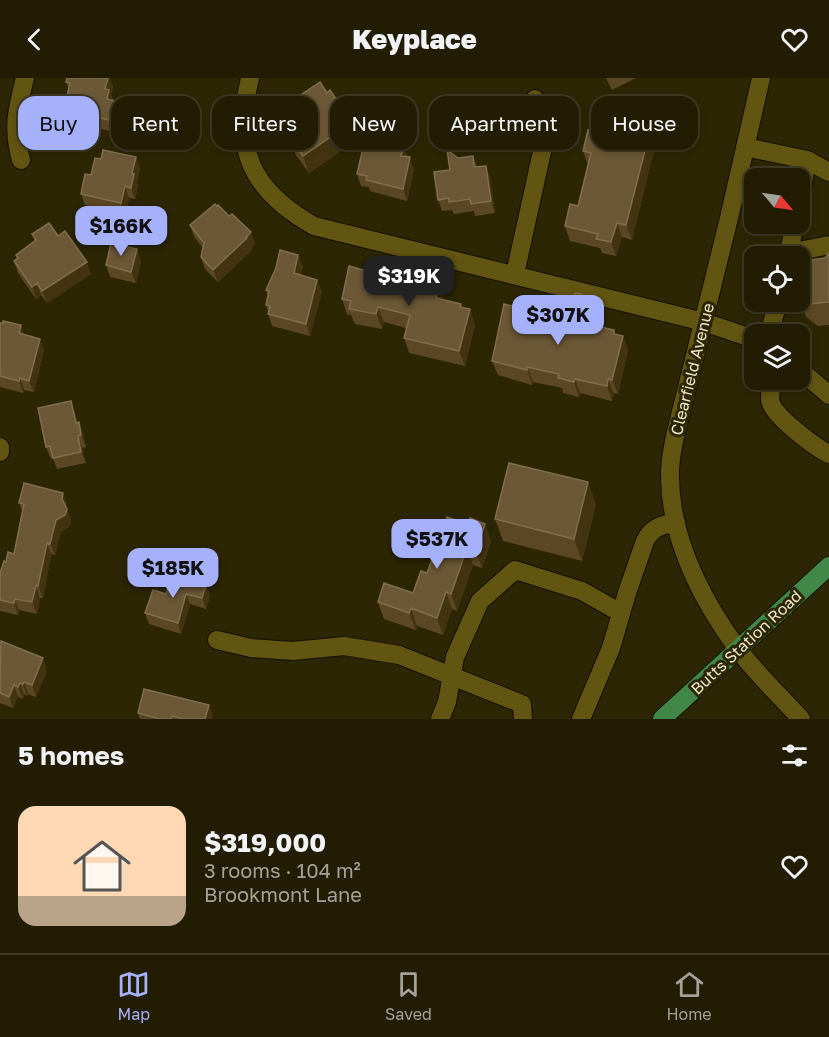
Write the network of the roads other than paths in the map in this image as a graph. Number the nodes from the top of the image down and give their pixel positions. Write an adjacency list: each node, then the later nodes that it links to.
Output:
1 (25, 78): 6 (street)
2 (250, 78): 12 (street)
3 (761, 78): 4 (street, Clearfield Avenue)
4 (745, 147): 7 (street); 13 (street, Clearfield Avenue)
5 (542, 150): 12 (street)
6 (21, 160)
7 (807, 160): 8 (street); 9 (street)
8 (806, 168)
9 (829, 172)
10 (829, 245): 11 (street)
11 (810, 250)
12 (515, 274): 13 (street)
13 (704, 322): 14 (street); 21 (street, Clearfield Avenue)
14 (744, 336)
15 (810, 379): 17 (street)
16 (772, 390): 20 (street)
17 (829, 395)
18 (0, 447): 19 (street)
19 (0, 452)
20 (829, 454)
21 (676, 522): 23 (street); 25 (street, Clearfield Avenue)
22 (829, 566): 25 (main road, Butts Station Road)
23 (621, 613): 26 (street); 29 (street)
24 (217, 640): 26 (street)
25 (738, 649): 30 (main road, Butts Station Road); 31 (street, Clearfield Avenue)
26 (452, 675): 27 (street); 28 (street)
27 (440, 719)
28 (523, 719)
29 (581, 719)
30 (662, 719)
31 (801, 719)

